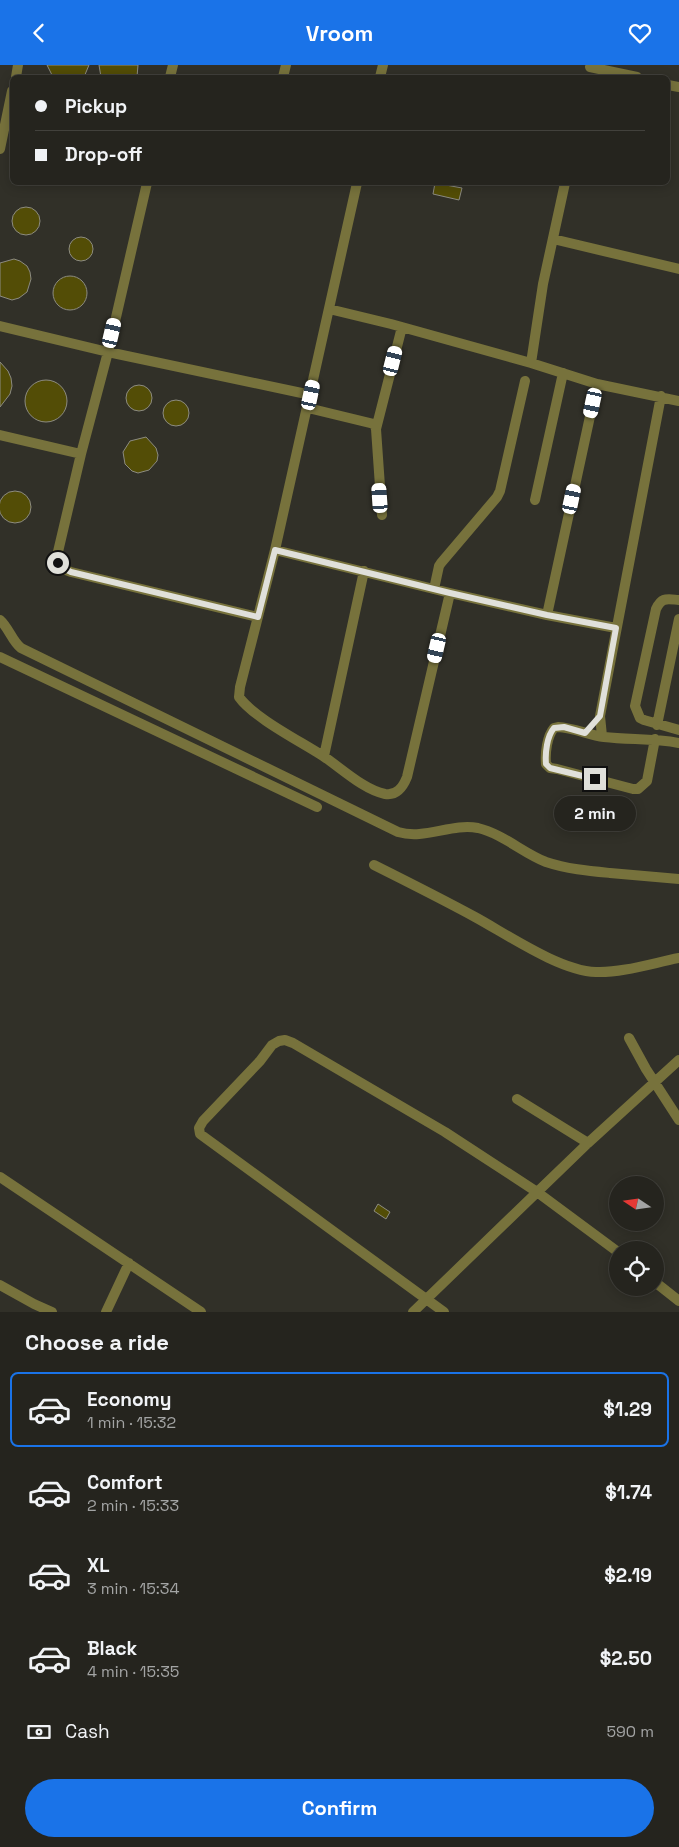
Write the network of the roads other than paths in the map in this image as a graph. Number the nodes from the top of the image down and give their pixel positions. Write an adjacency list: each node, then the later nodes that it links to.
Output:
1 (590, 66): 2 (street)
2 (628, 75)
3 (10, 112): 4 (street)
4 (0, 149)
5 (147, 185): 13 (street)
6 (357, 185): 10 (street)
7 (566, 185): 8 (street)
8 (553, 239): 9 (street); 14 (street)
9 (679, 269)
10 (329, 309): 12 (street); 18 (street)
11 (0, 326): 13 (street)
12 (402, 327): 14 (street); 22 (street)
13 (108, 352): 18 (street); 24 (street)
14 (531, 363): 15 (street)
15 (563, 373): 17 (street); 25 (street)
16 (525, 381): 29 (street)
17 (597, 384): 19 (street); 32 (street)
18 (311, 395): 21 (street)
19 (661, 396): 20 (street); 36 (street)
20 (679, 401)
21 (308, 408): 22 (street); 27 (street)
22 (376, 429): 26 (street)
23 (0, 435): 24 (street)
24 (81, 454): 33 (street)
25 (536, 499)
26 (382, 515)
27 (275, 550): 28 (street); 33 (street)
28 (364, 571): 29 (street); 45 (street)
29 (434, 589): 30 (street)
30 (450, 593): 32 (street); 45 (street)
31 (679, 600): 39 (street)
32 (547, 615): 36 (street)
33 (258, 617): 45 (street)
34 (679, 619): 39 (street)
35 (0, 620): 48 (street)
36 (616, 628): 38 (street)
37 (0, 657): 46 (street)
38 (600, 716): 41 (street); 42 (street)
39 (658, 725): 40 (street)
40 (679, 730)
41 (585, 733): 42 (street); 43 (street)
42 (602, 737): 43 (street)
43 (655, 739): 44 (street)
44 (679, 743)
45 (324, 757)
46 (317, 807)
47 (374, 865): 49 (street)
48 (679, 879)
49 (679, 957)
50 (629, 1038): 52 (street)
51 (679, 1060): 52 (street)
52 (654, 1082): 54 (street); 55 (street)
53 (517, 1099): 55 (street)
54 (679, 1120)
55 (588, 1143): 57 (street)
56 (0, 1177): 59 (street)
57 (537, 1192): 58 (street); 62 (street); 62 (street)
58 (609, 1245)
59 (129, 1263): 65 (street); 66 (street)
60 (0, 1285): 64 (street)
61 (664, 1289): 63 (street)
62 (427, 1299): 67 (street); 68 (street)
63 (679, 1301)
64 (52, 1312)
65 (106, 1312)
66 (201, 1312)
67 (413, 1312)
68 (444, 1312)

